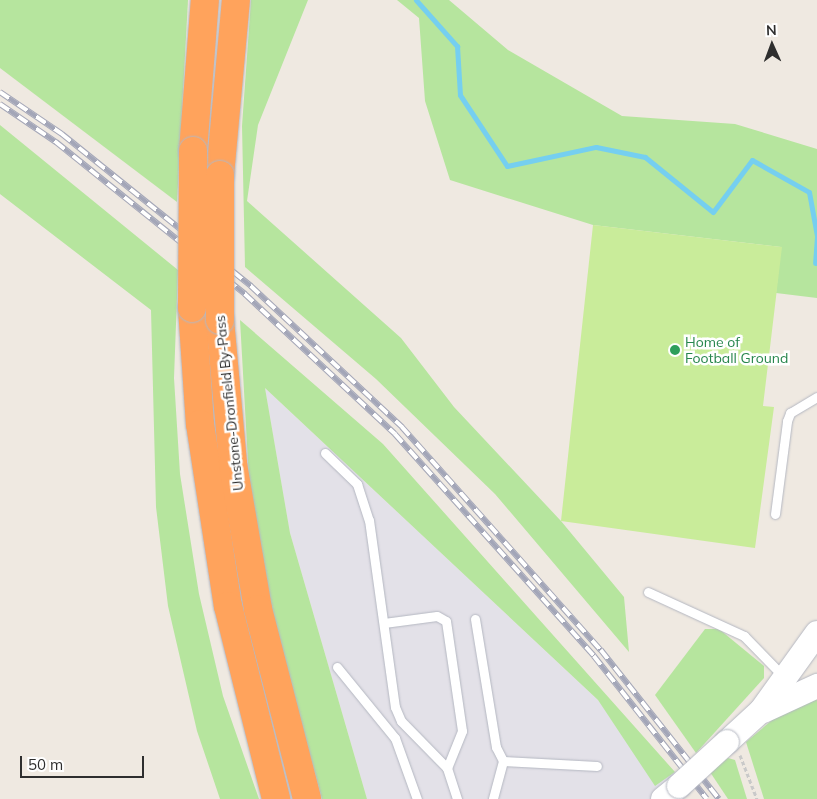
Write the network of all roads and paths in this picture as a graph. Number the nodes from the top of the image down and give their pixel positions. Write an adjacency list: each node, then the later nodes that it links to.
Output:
1 (205, 0): 20 (highway, Unstone-Dronfield By-Pass, bridge)
2 (236, 0): 21 (highway, Unstone-Dronfield By-Pass, bridge)
3 (817, 397): 5 (lane)
4 (325, 453): 8 (lane)
5 (776, 514)
6 (648, 592): 12 (lane)
7 (474, 620): 16 (lane)
8 (384, 624): 18 (lane); 18 (lane)
9 (817, 633): 12 (main road)
10 (817, 660): 12 (main road)
11 (337, 667): 22 (lane)
12 (784, 679): 14 (main road)
13 (817, 686): 14 (main road)
14 (761, 711): 15 (main road)
15 (731, 738): 19 (main road, bridge); 25 (path)
16 (503, 761): 17 (lane); 24 (lane)
17 (597, 766)
18 (446, 768): 23 (lane)
19 (671, 792)
20 (276, 799)
21 (307, 799)
22 (417, 799)
23 (457, 799)
24 (493, 799)
25 (757, 799)

